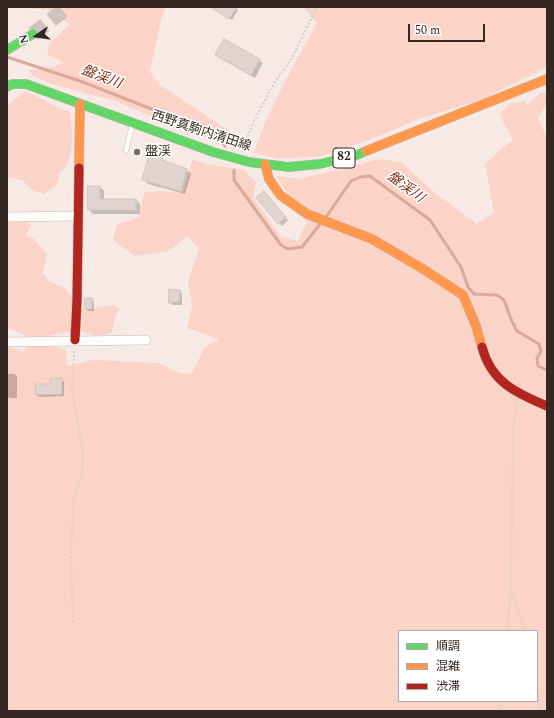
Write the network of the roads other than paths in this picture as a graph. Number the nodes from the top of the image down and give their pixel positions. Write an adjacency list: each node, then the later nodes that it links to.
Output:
1 (33, 34): 2 (street)
2 (9, 49)
3 (547, 79): 8 (street, 西野真駒内清田線 / 82)
4 (7, 87): 5 (street, 西野真駒内清田線 / 82)
5 (80, 104): 6 (street, 西野真駒内清田線 / 82); 9 (street)
6 (132, 123): 7 (lane); 8 (street, 西野真駒内清田線 / 82)
7 (126, 151)
8 (265, 164): 14 (street)
9 (78, 216): 10 (street); 11 (street)
10 (7, 217)
11 (75, 340): 12 (street); 13 (street)
12 (146, 340)
13 (7, 342)
14 (547, 406)

